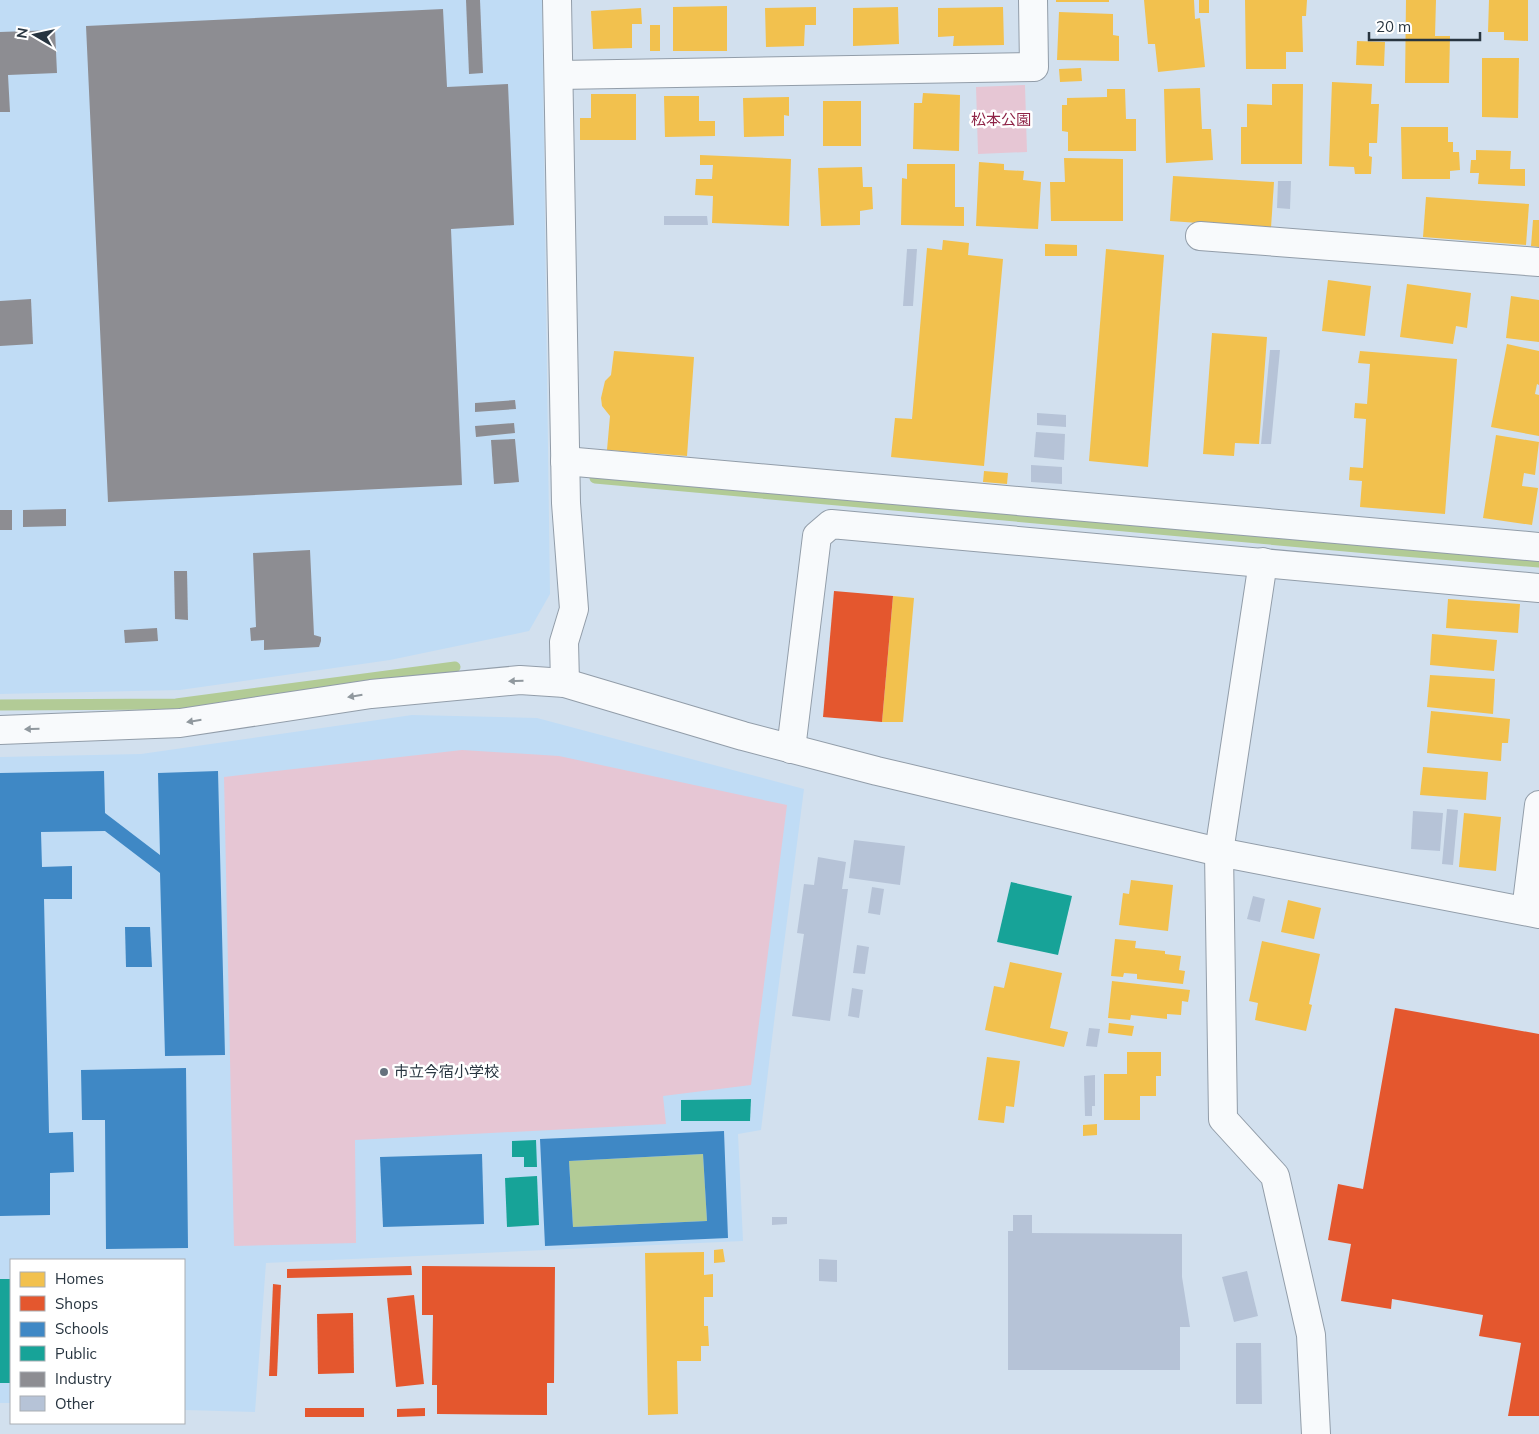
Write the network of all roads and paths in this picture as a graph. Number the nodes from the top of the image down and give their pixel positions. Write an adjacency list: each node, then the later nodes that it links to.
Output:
1 (557, 0): 3 (street)
2 (1033, 0): 3 (street)
3 (559, 75): 6 (street)
4 (1200, 236): 5 (street)
5 (1539, 262)
6 (565, 461): 7 (street); 10 (street)
7 (1539, 548)
8 (1263, 562): 9 (street); 12 (street); 14 (street)
9 (1539, 588)
10 (565, 683): 11 (street, one-way to 11); 12 (street)
11 (0, 730)
12 (792, 749): 14 (street)
13 (1539, 805): 15 (street)
14 (1219, 852): 15 (street); 16 (street)
15 (1533, 912)
16 (1316, 1434)

